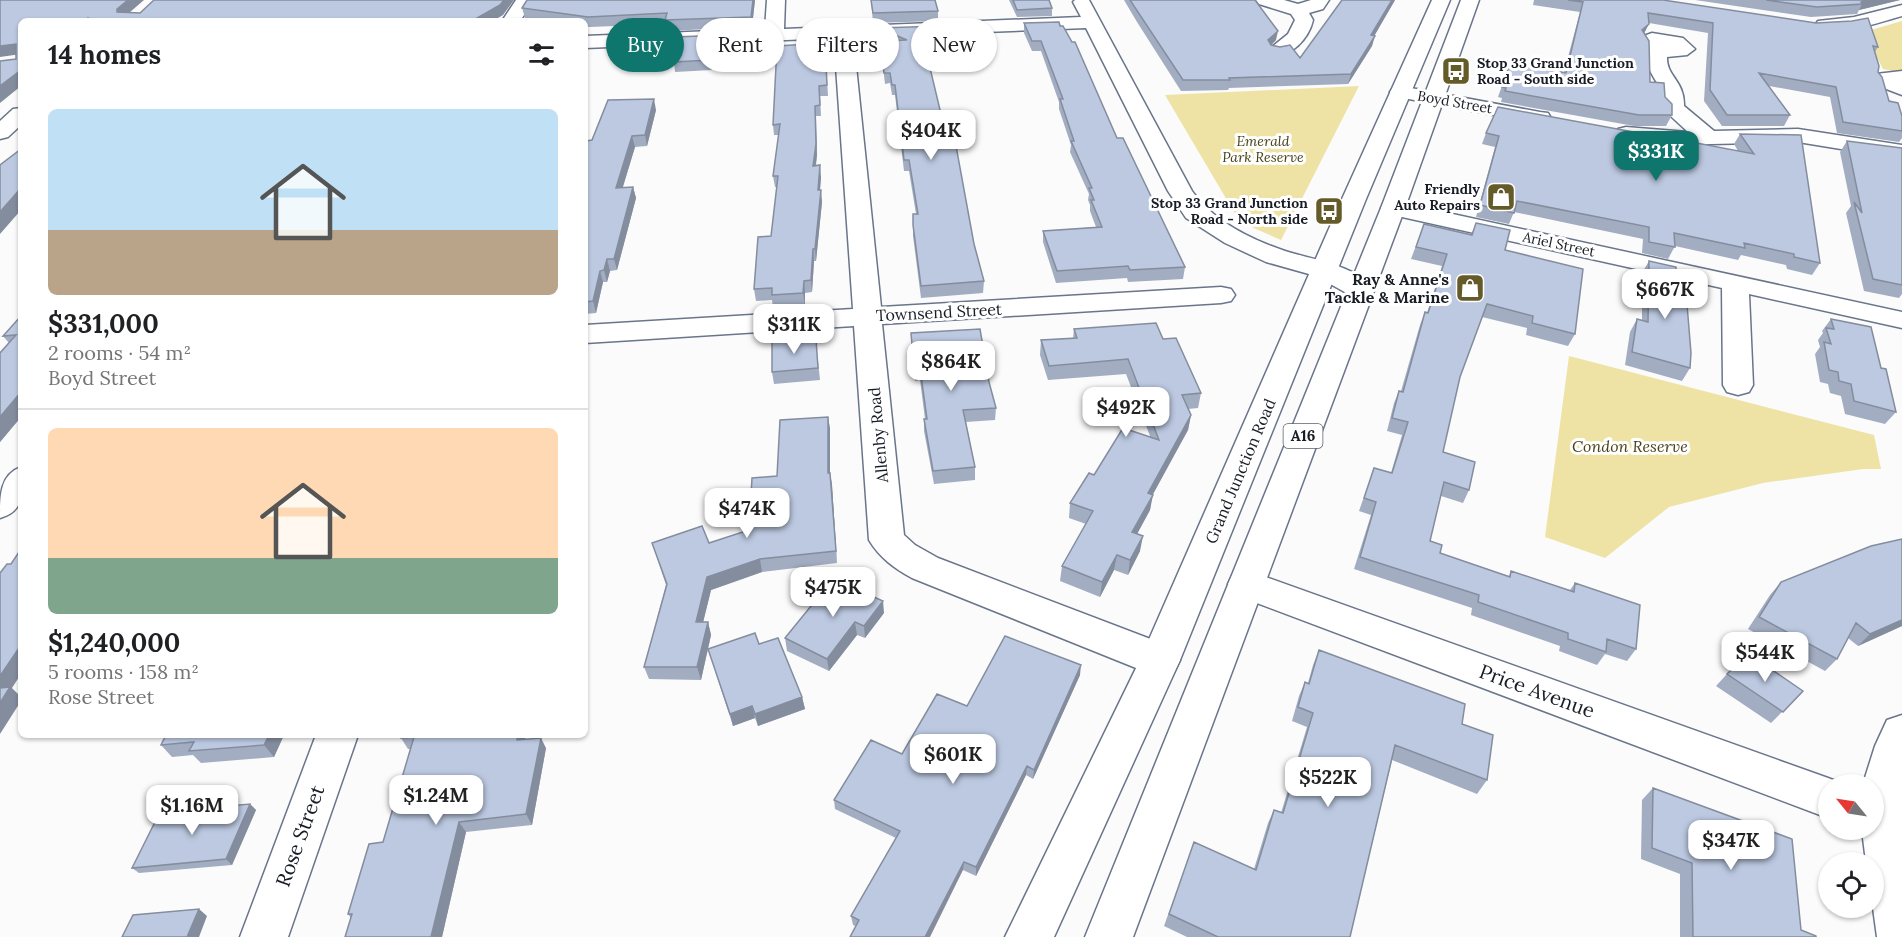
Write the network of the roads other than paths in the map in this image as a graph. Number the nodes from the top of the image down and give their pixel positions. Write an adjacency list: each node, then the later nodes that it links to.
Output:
1 (525, 0): 10 (main road)
2 (776, 0): 11 (main road)
3 (1081, 0): 12 (main road)
4 (1264, 0): 8 (main road)
5 (1320, 0): 8 (main road)
6 (1441, 0): 20 (main road, Grand Junction Road / A16)
7 (1470, 0): 21 (main road, A16)
8 (1298, 10): 18 (main road)
9 (1902, 10): 13 (main road)
10 (513, 18)
11 (775, 18)
12 (1092, 22): 14 (main road); 30 (main road)
13 (1811, 25)
14 (899, 30)
15 (696, 39): 16 (main road)
16 (588, 45)
17 (1658, 49): 26 (main road)
18 (1278, 50)
19 (846, 72): 34 (main road, Allenby Road)
20 (1400, 92): 21 (main road, Boyd Street); 28 (main road, Grand Junction Road / A16)
21 (1435, 98): 23 (main road, Boyd Street); 29 (main road, A16)
22 (18, 117): 25 (main road)
23 (1565, 122)
24 (1611, 131): 26 (main road)
25 (0, 132)
26 (1707, 136): 27 (main road)
27 (1902, 152)
28 (1354, 199): 29 (main road, Ariel Street); 30 (main road, Grand Junction Road / A16)
29 (1393, 208): 31 (main road, Ariel Street); 32 (main road, A16)
30 (1322, 276): 32 (main road); 40 (main road, Grand Junction Road / A16)
31 (1735, 282): 35 (main road, Ariel Street); 37 (main road)
32 (1360, 288): 41 (main road, A16)
33 (1221, 295): 34 (main road, Townsend Street)
34 (866, 316): 36 (main road, Townsend Street); 42 (main road, Allenby Road)
35 (1902, 320)
36 (588, 334)
37 (1738, 385)
38 (18, 483): 39 (main road)
39 (0, 506)
40 (1200, 567): 41 (main road, Price Avenue); 42 (main road, Grand Junction Road / A16)
41 (1246, 584): 43 (main road, A16); 47 (main road, Price Avenue)
42 (1160, 660): 43 (main road, Allenby Road); 50 (main road, Grand Junction Road / A16)
43 (1208, 679): 51 (main road, A16)
44 (1902, 733): 46 (main road)
45 (336, 738): 49 (main road, Rose Street)
46 (1884, 788)
47 (1818, 794)
48 (1883, 840): 52 (main road)
49 (264, 937)
50 (1029, 937)
51 (1108, 937)
52 (1901, 937)

